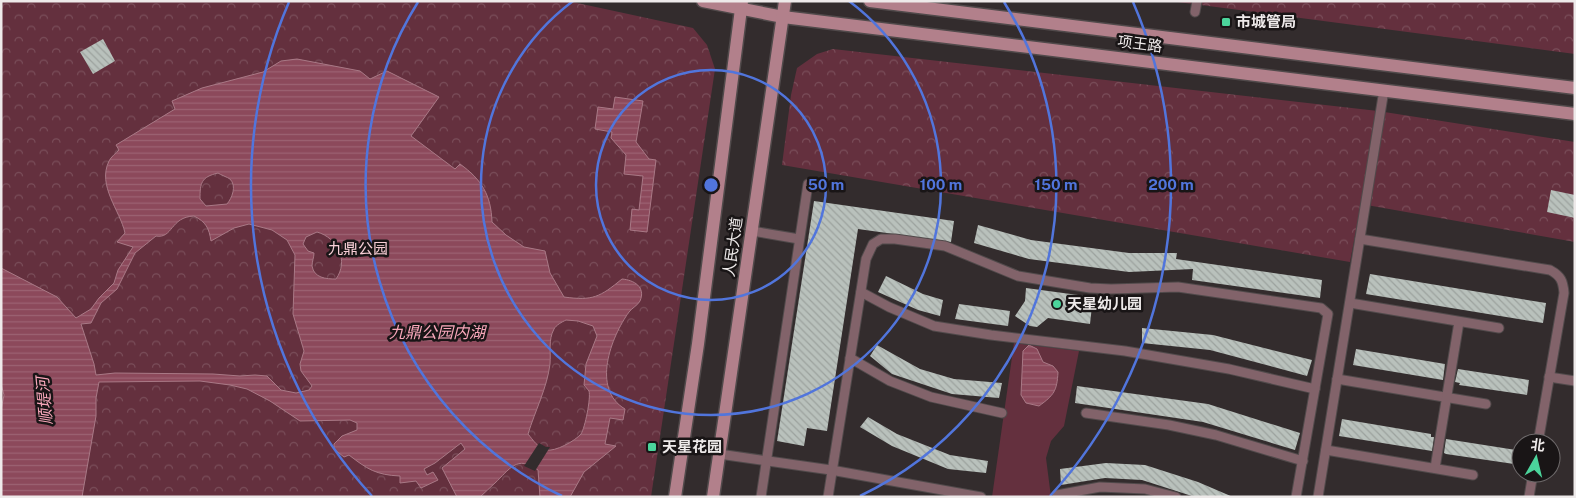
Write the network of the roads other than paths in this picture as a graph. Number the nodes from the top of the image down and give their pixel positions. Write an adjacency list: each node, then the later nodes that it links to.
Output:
1 (703, 1): 5 (main road, 项王路)
2 (785, 1): 7 (main road, 人民大道)
3 (870, 1): 8 (main road, 项王路)
4 (1198, 1): 6 (lane)
5 (741, 5): 7 (main road, 项王路); 38 (main road, 人民大道)
6 (1195, 12)
7 (783, 17): 9 (main road, 项王路); 12 (main road, 人民大道)
8 (1575, 88)
9 (1384, 90): 10 (main road, 项王路); 14 (lane)
10 (1575, 114)
11 (808, 184): 13 (lane)
12 (752, 231): 13 (lane); 30 (main road, 人民大道)
13 (800, 239): 31 (lane)
14 (1360, 239): 16 (lane); 20 (lane)
15 (861, 292): 19 (lane); 23 (lane); 23 (lane)
16 (1350, 303): 17 (lane); 21 (lane)
17 (1459, 322): 18 (lane); 24 (lane)
18 (1499, 328)
19 (850, 358): 26 (lane); 34 (lane)
20 (1549, 377): 22 (lane); 28 (lane)
21 (1337, 379): 24 (lane); 29 (lane)
22 (1575, 381)
23 (1315, 389): 32 (lane)
24 (1446, 398): 25 (lane); 33 (lane)
25 (1486, 404)
26 (1002, 413)
27 (1086, 413): 32 (lane)
28 (1540, 433)
29 (1326, 450): 33 (lane); 45 (lane)
30 (719, 454): 31 (lane); 39 (main road, 人民大道)
31 (767, 461): 34 (lane); 40 (lane)
32 (1303, 461): 44 (lane)
33 (1435, 468): 35 (lane)
34 (831, 470): 41 (lane); 42 (lane)
35 (1473, 475)
36 (1531, 483): 46 (lane)
37 (1057, 495): 43 (lane)
38 (676, 497)
39 (713, 497)
40 (761, 497)
41 (828, 497)
42 (981, 497)
43 (1176, 497)
44 (1296, 497)
45 (1318, 497)
46 (1529, 497)

